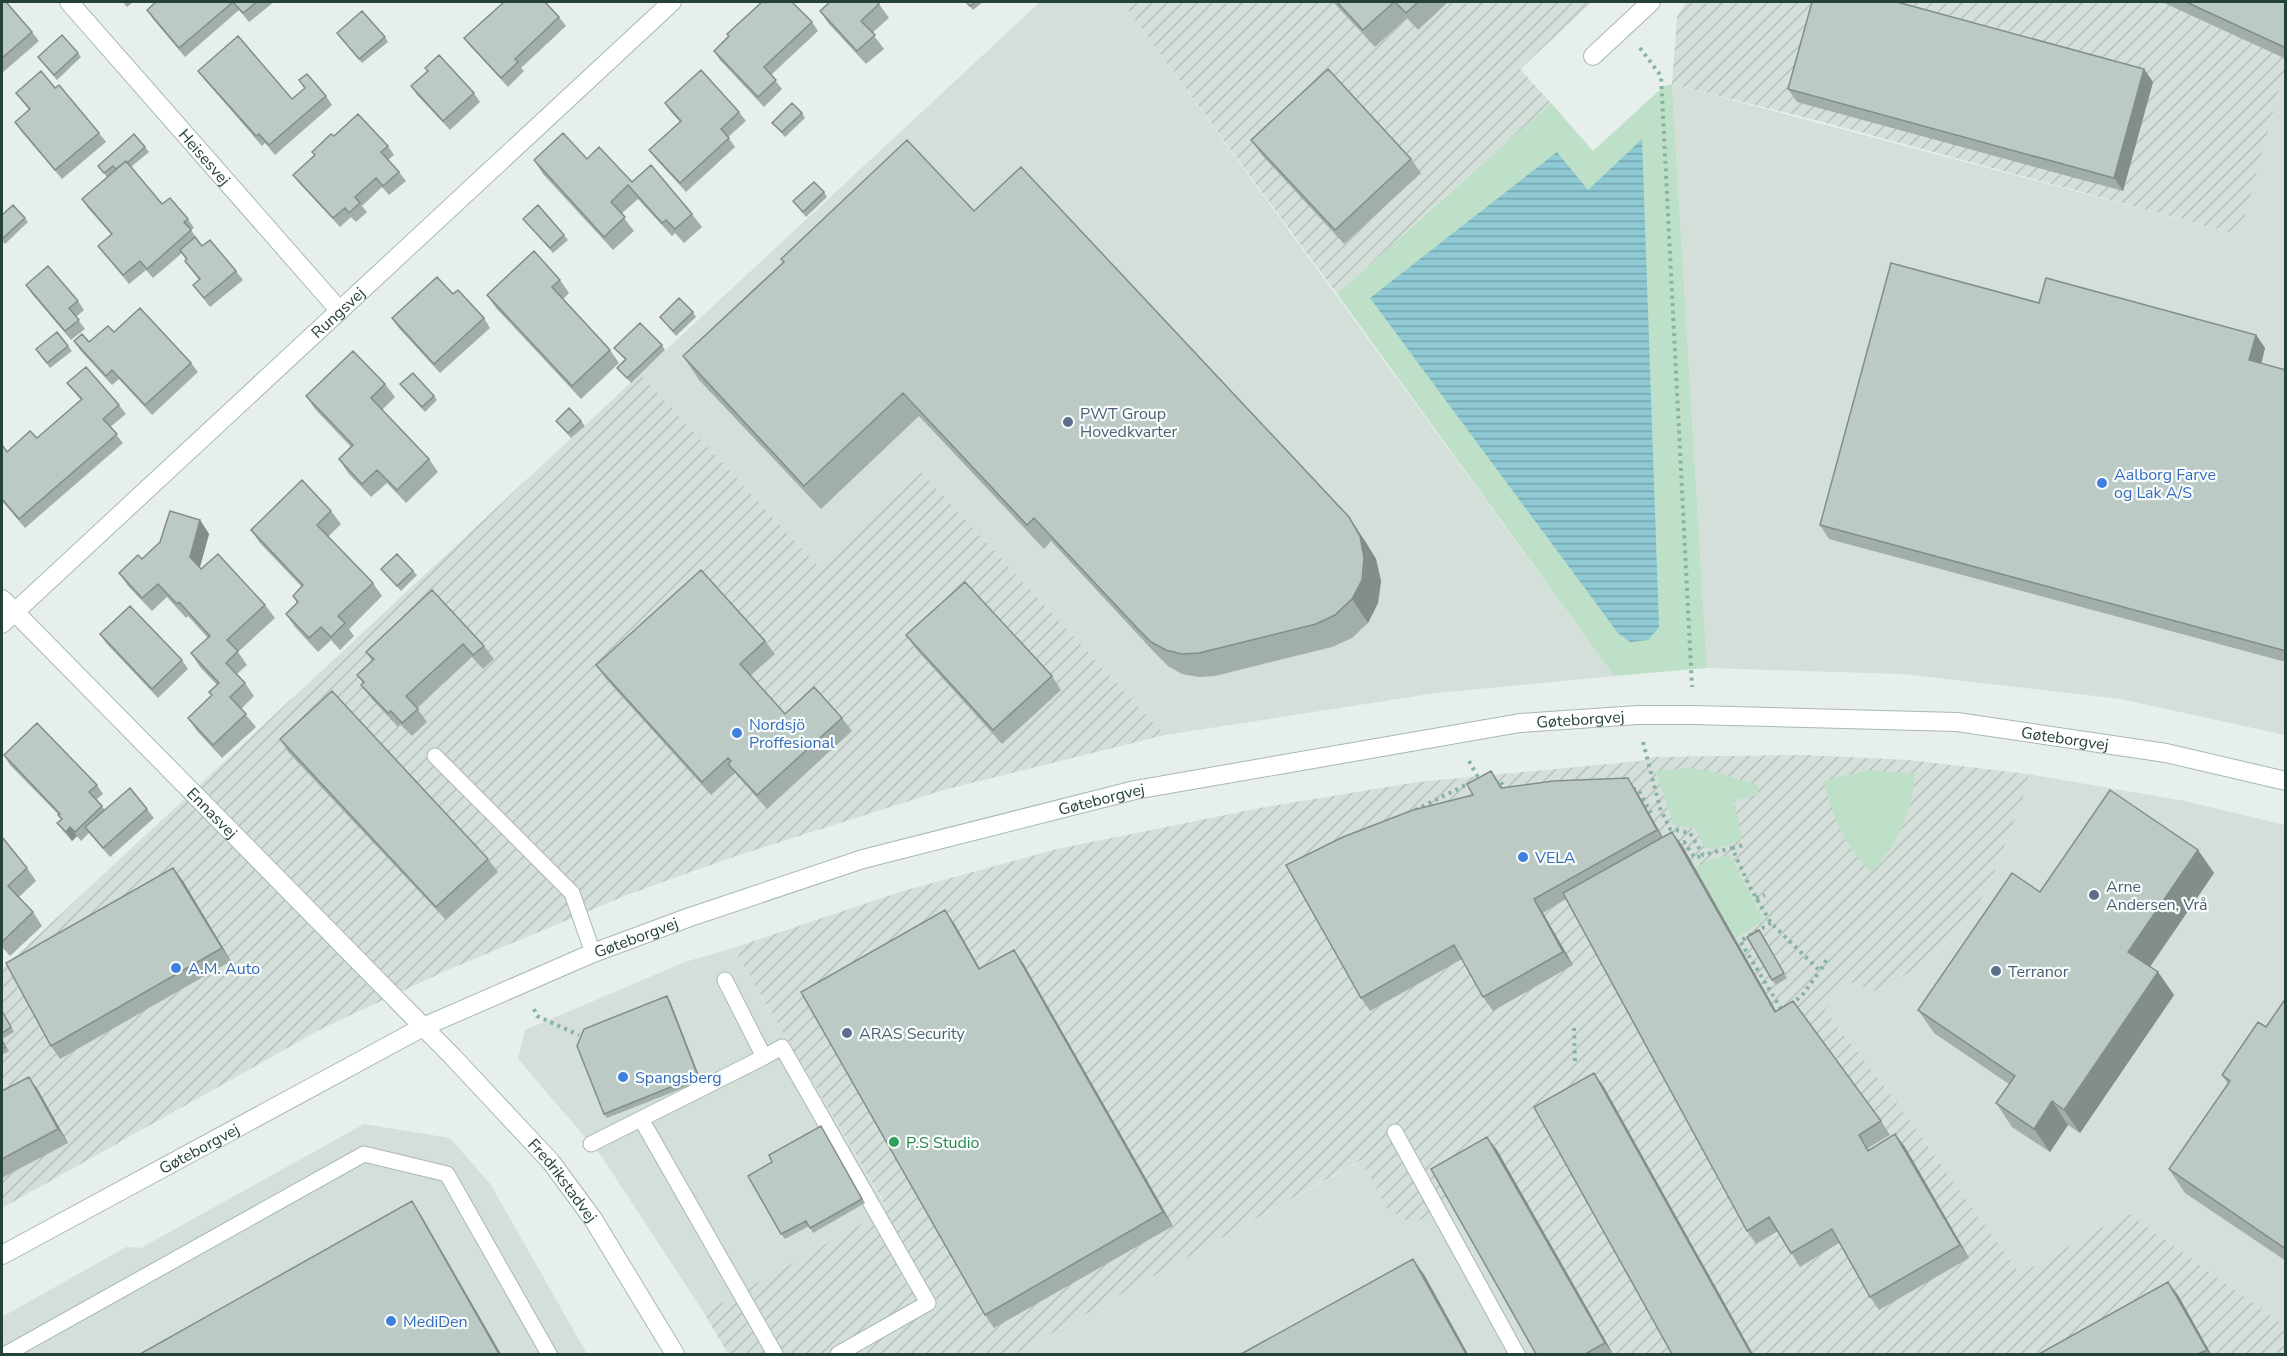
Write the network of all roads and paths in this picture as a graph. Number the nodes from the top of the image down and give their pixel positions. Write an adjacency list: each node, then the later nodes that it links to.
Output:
1 (69, 2): 6 (street, Heisesvej)
2 (1651, 2): 4 (street)
3 (667, 3): 6 (street, Rungsvej)
4 (1624, 27): 5 (street); 9 (path)
5 (1593, 56)
6 (340, 311): 7 (street, Rungsvej)
7 (6, 612): 30 (street, Ennasvej)
8 (1638, 715): 9 (street, Gøteborgvej); 16 (path); 25 (street, Gøteborgvej)
9 (1693, 715): 11 (street, Gøteborgvej)
10 (435, 756): 25 (lane)
11 (2286, 781)
12 (1482, 784): 17 (path)
13 (1492, 785): 15 (path)
14 (1628, 790): 16 (path)
15 (1511, 798)
16 (1660, 808): 21 (path)
17 (1411, 812)
18 (1743, 845): 19 (path)
19 (1732, 848): 21 (path); 23 (path)
20 (1668, 850): 21 (path)
21 (1703, 855)
22 (1765, 895): 23 (path)
23 (1756, 898): 24 (path)
24 (1771, 923): 27 (path); 27 (path)
25 (593, 953): 30 (street, Gøteborgvej)
26 (1827, 959): 27 (path)
27 (1820, 971)
28 (725, 980): 33 (lane)
29 (537, 1016): 32 (path)
30 (423, 1027): 38 (street, Gøteborgvej); 41 (street, Fredrikstadvej)
31 (1574, 1028): 34 (path)
32 (579, 1035)
33 (764, 1057): 35 (lane); 43 (lane)
34 (1575, 1063)
35 (641, 1119): 37 (lane); 42 (lane)
36 (1395, 1132): 44 (lane)
37 (591, 1144)
38 (2, 1256)
39 (6, 1354): 40 (lane)
40 (549, 1354)
41 (675, 1354)
42 (775, 1354)
43 (838, 1354)
44 (1517, 1354)

